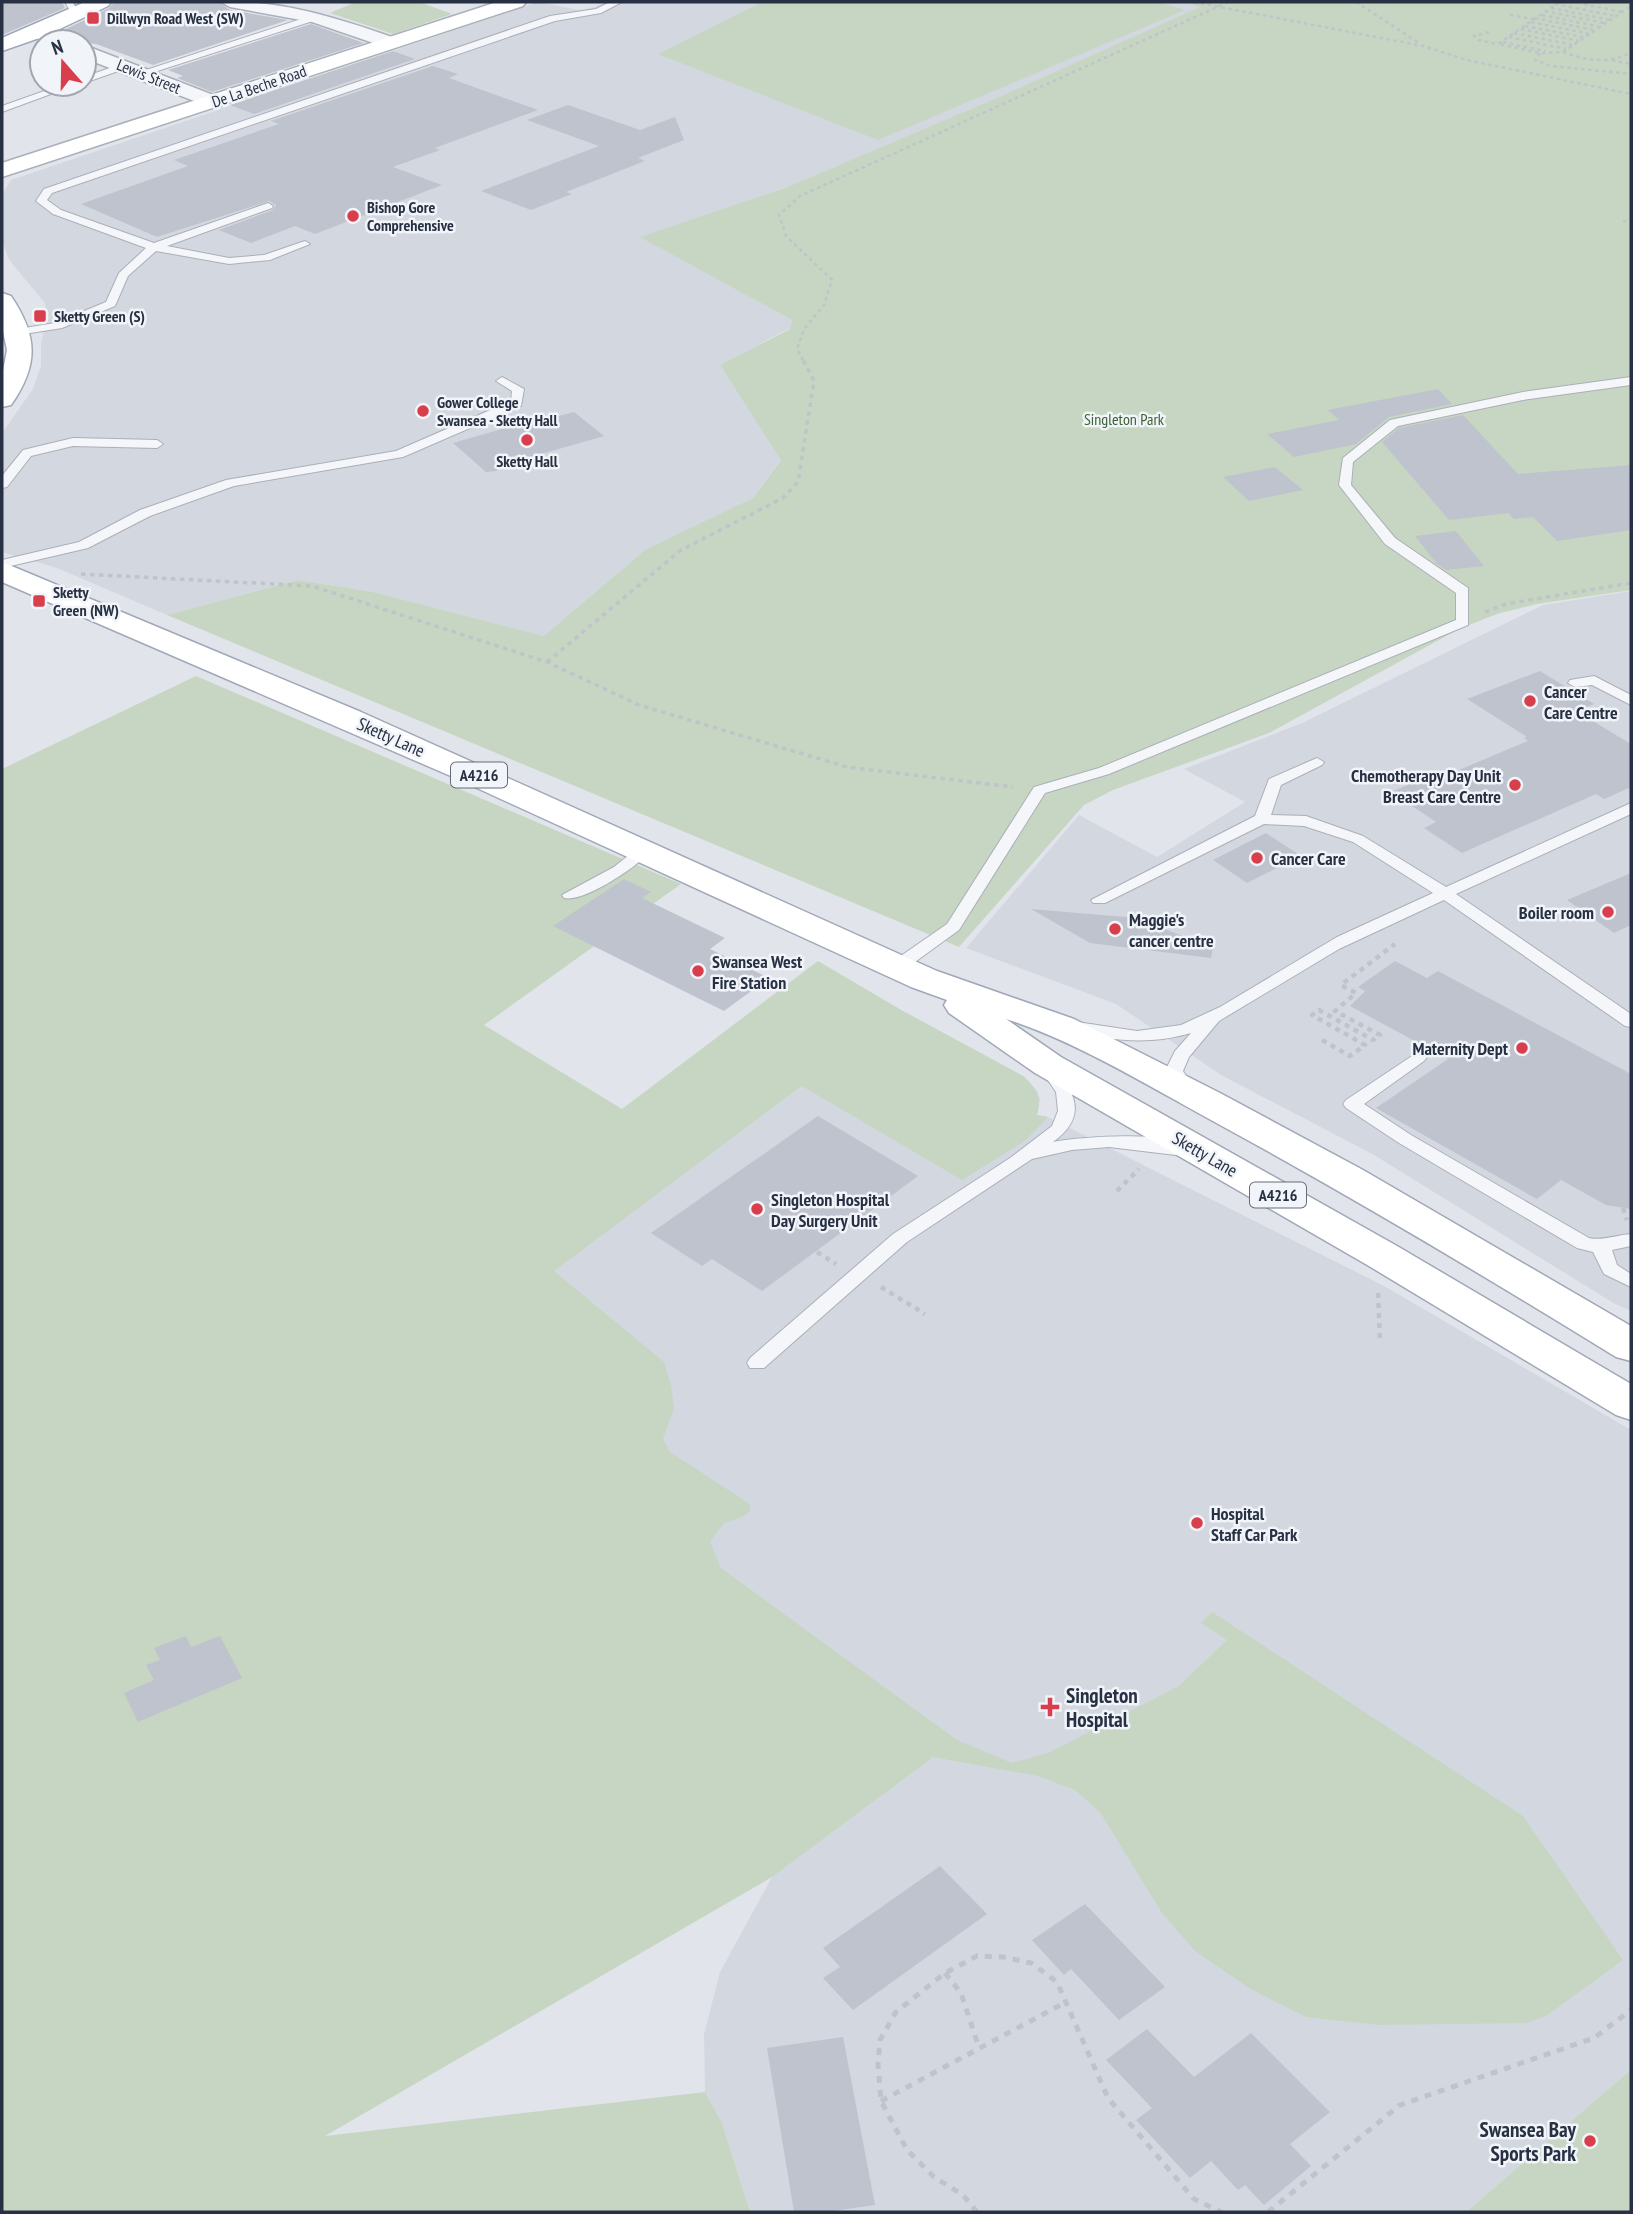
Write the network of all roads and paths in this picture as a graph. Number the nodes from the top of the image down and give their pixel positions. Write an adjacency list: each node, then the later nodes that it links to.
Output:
1 (101, 2): 13 (main road)
2 (230, 2): 27 (street)
3 (338, 2): 27 (street)
4 (516, 2): 61 (main road, De La Beche Road)
5 (617, 2): 88 (lane)
6 (1194, 2): 12 (path)
7 (1228, 2): 12 (path)
8 (1356, 2): 66 (path)
9 (1570, 2): 11 (path)
10 (1557, 3): 14 (path); 15 (path)
11 (1585, 3): 18 (path)
12 (1213, 7): 66 (path); 100 (path)
13 (73, 8): 42 (main road)
14 (1550, 8): 17 (path); 19 (path)
15 (1576, 8): 19 (path); 20 (path)
16 (1631, 8): 18 (path)
17 (1545, 11): 23 (path); 24 (path)
18 (1624, 11): 26 (path)
19 (1570, 12): 21 (path)
20 (1594, 12): 25 (path); 26 (path)
21 (1580, 14): 25 (path); 29 (path)
22 (1510, 15): 31 (path)
23 (1541, 15): 28 (path); 31 (path)
24 (1564, 15): 28 (path); 29 (path)
25 (1589, 16): 33 (path)
26 (1616, 16): 33 (path)
27 (316, 17): 61 (street); 76 (lane)
28 (1559, 18): 32 (path)
29 (1576, 18): 30 (path)
30 (1584, 19): 35 (path); 36 (path)
31 (1533, 20): 34 (path); 38 (path); 39 (path)
32 (1570, 20): 35 (path); 37 (path)
33 (1610, 20): 36 (path)
34 (1555, 22): 37 (path); 39 (path)
35 (1580, 22): 41 (path)
36 (1605, 23): 41 (path)
37 (1565, 24): 40 (path)
38 (1525, 26): 44 (path); 45 (path)
39 (1550, 26): 43 (path)
40 (1574, 26): 46 (path); 47 (path)
41 (1601, 27): 47 (path)
42 (45, 28)
43 (1560, 28): 46 (path); 49 (path)
44 (1520, 29): 50 (path); 51 (path)
45 (1544, 29): 49 (path); 51 (path)
46 (1569, 29): 53 (path)
47 (1595, 30): 53 (path)
48 (1489, 32): 62 (path)
49 (1555, 32): 52 (path)
50 (1514, 33): 56 (path); 59 (path)
51 (1539, 33): 54 (path)
52 (1564, 33): 57 (path); 58 (path)
53 (1590, 34): 58 (path)
54 (1549, 35): 57 (path); 59 (path)
55 (28, 36): 64 (main road)
56 (1508, 37): 62 (path); 63 (path)
57 (1559, 37): 60 (path)
58 (1584, 37): 60 (path)
59 (1544, 39): 63 (path); 65 (path)
60 (1579, 41): 65 (path)
61 (388, 42): 81 (main road, De La Beche Road)
62 (1500, 43): 67 (path); 72 (path)
63 (1538, 43): 67 (path); 68 (path)
64 (2, 45)
65 (1573, 45): 68 (path)
66 (1423, 46): 79 (path)
67 (1532, 48): 69 (path)
68 (1567, 49): 70 (path)
69 (1553, 52): 70 (path); 72 (path)
70 (1563, 52): 74 (path)
71 (1631, 52): 74 (path)
72 (1540, 53): 77 (path)
73 (98, 56): 76 (street, Lewis Street)
74 (1612, 59): 75 (path)
75 (1631, 64)
76 (133, 70): 78 (lane); 81 (street, Lewis Street)
77 (1631, 72)
78 (98, 77)
79 (1631, 94)
80 (33, 98): 82 (lane)
81 (214, 102): 83 (main road, De La Beche Road)
82 (2, 109)
83 (2, 170)
84 (268, 206): 88 (lane)
85 (1623, 221): 86 (path)
86 (1631, 223)
87 (305, 244): 88 (lane)
88 (154, 247): 90 (lane)
89 (2, 301): 90 (main road)
90 (14, 342): 93 (main road)
91 (1631, 381): 104 (lane)
92 (502, 382): 97 (lane)
93 (2, 399)
94 (157, 444): 95 (lane)
95 (2, 484)
96 (2, 564): 97 (lane)
97 (11, 565): 100 (path); 107 (main road, Sketty Lane / A4216)
98 (1631, 583): 99 (path)
99 (1506, 604)
100 (547, 662): 104 (path)
101 (1575, 683): 102 (lane)
102 (1631, 701)
103 (1317, 762): 106 (lane)
104 (1039, 790): 112 (lane)
105 (1631, 808): 108 (lane)
106 (1262, 819): 108 (lane); 110 (lane)
107 (645, 849): 109 (lane); 112 (main road, Sketty Lane / A4216)
108 (1443, 892): 113 (lane); 114 (lane)
109 (570, 895)
110 (1099, 900)
111 (1401, 940): 116 (path)
112 (913, 974): 115 (main road, Sketty Lane / A4216); 118 (main road, Sketty Lane / A4216)
113 (1213, 1020): 115 (lane); 119 (lane)
114 (1631, 1022)
115 (1053, 1023): 119 (main road, Sketty Lane / A4216)
116 (1322, 1040)
117 (1418, 1057): 125 (lane)
118 (1048, 1065): 120 (main road, Sketty Lane / A4216); 121 (lane)
119 (1186, 1090): 129 (main road, Sketty Lane / A4216)
120 (1207, 1155): 121 (lane); 131 (main road, Sketty Lane / A4216)
121 (1016, 1162): 130 (lane)
122 (1144, 1163): 123 (path)
123 (1117, 1191)
124 (1631, 1240): 125 (lane)
125 (1602, 1247): 126 (lane)
126 (1631, 1281)
127 (1378, 1291): 128 (path)
128 (1380, 1342)
129 (1631, 1346)
130 (757, 1363)
131 (1631, 1404)
132 (945, 1973): 133 (path); 135 (path); 136 (path)
133 (1066, 2002): 135 (path); 138 (path)
134 (1631, 2010): 139 (path)
135 (979, 2048): 136 (path)
136 (881, 2101): 137 (path)
137 (977, 2212)
138 (1221, 2212)
139 (1268, 2212)

